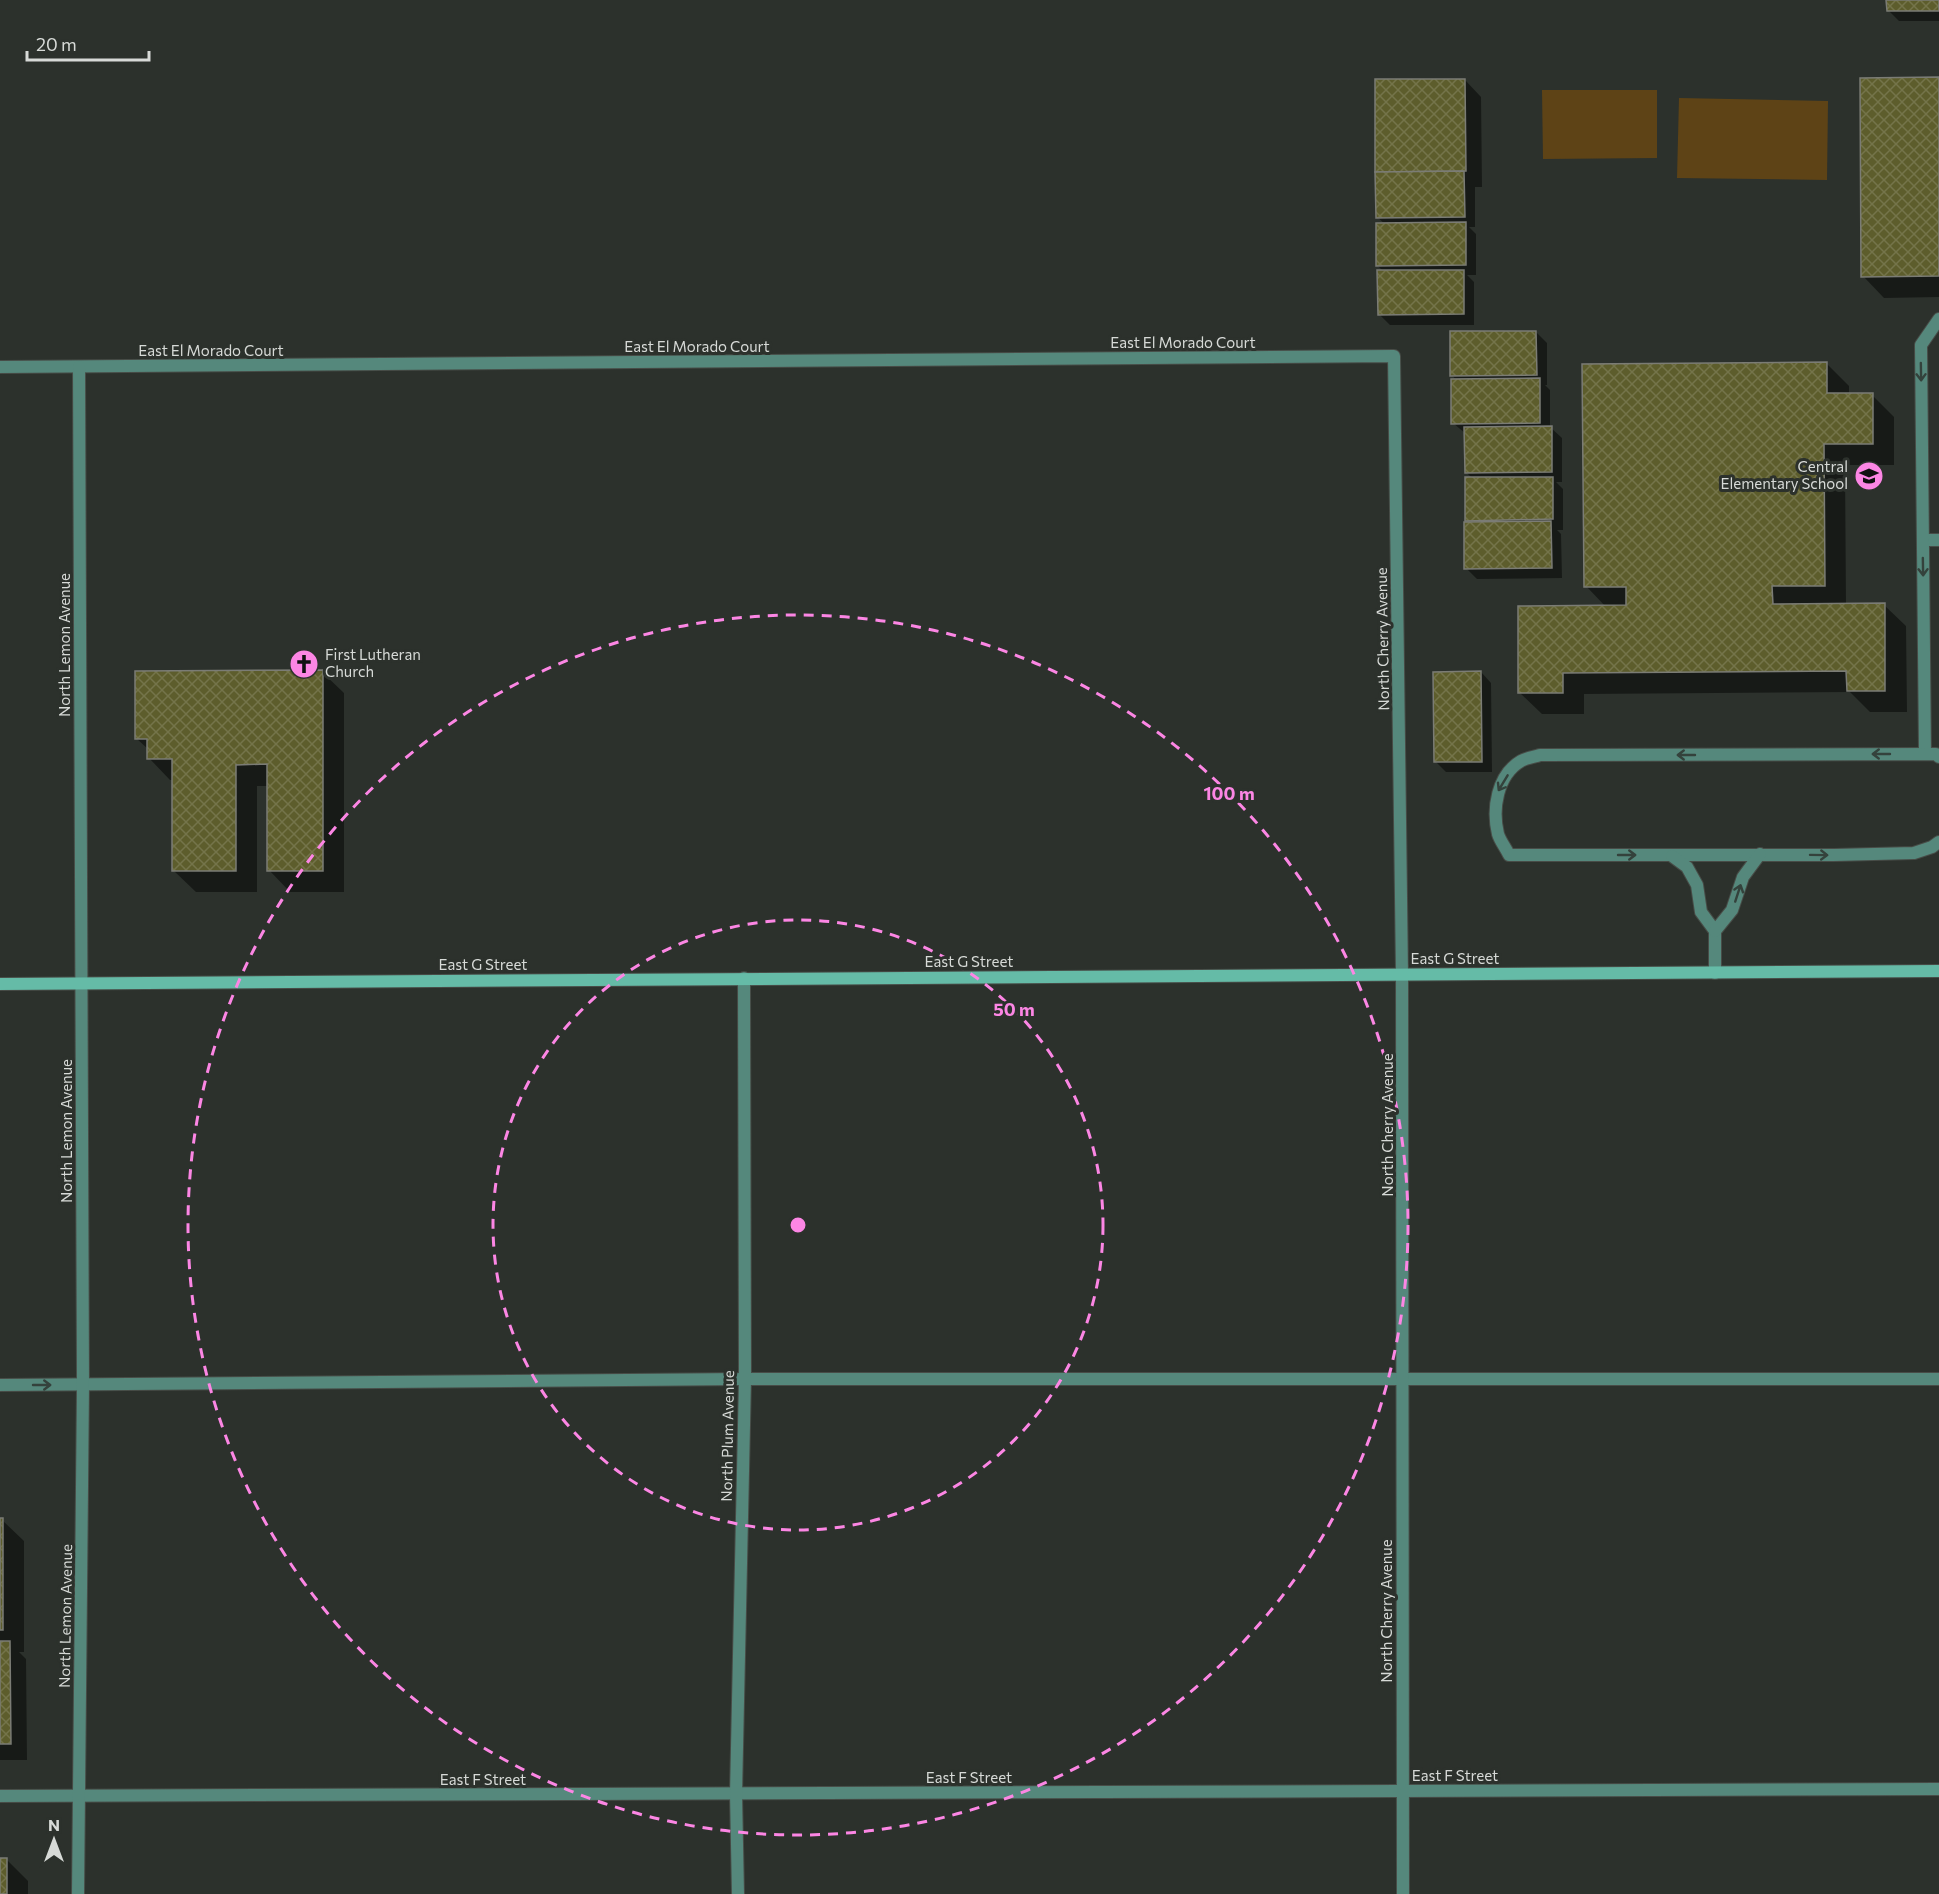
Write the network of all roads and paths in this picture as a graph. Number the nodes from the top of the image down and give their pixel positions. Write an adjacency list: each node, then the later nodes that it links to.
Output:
1 (1939, 319): 5 (street, one-way to 5)
2 (1394, 356): 3 (street, East El Morado Court); 15 (street, North Cherry Avenue)
3 (79, 367): 4 (street, East El Morado Court); 18 (street, North Lemon Avenue)
4 (0, 368)
5 (1923, 540): 6 (street); 7 (street, one-way to 7)
6 (1939, 540)
7 (1925, 754): 8 (street); 11 (street, one-way to 11)
8 (1939, 757)
9 (1939, 842): 10 (street, one-way to 9)
10 (1760, 854): 11 (street); 12 (street, one-way to 10)
11 (1672, 856): 12 (street)
12 (1715, 931): 14 (street)
13 (1939, 971): 14 (street, East G Street)
14 (1715, 973): 15 (street, East G Street)
15 (1402, 975): 16 (street, East G Street); 20 (street, North Cherry Avenue)
16 (744, 978): 18 (street, East G Street); 19 (street, North Plum Avenue)
17 (0, 984): 18 (street, East G Street)
18 (82, 984): 23 (street, North Lemon Avenue)
19 (745, 1379): 20 (street); 23 (street); 26 (street, North Plum Avenue)
20 (1403, 1379): 21 (street); 25 (street, North Cherry Avenue)
21 (1939, 1379)
22 (0, 1385): 23 (street, one-way to 23)
23 (84, 1385): 28 (street, North Lemon Avenue)
24 (1939, 1789): 25 (street, East F Street)
25 (1402, 1791): 26 (street, East F Street); 31 (street, North Cherry Avenue)
26 (736, 1794): 28 (street, East F Street); 30 (street, North Plum Avenue)
27 (0, 1796): 28 (street, East F Street)
28 (79, 1796): 29 (street, North Lemon Avenue)
29 (78, 1894)
30 (738, 1894)
31 (1403, 1894)

